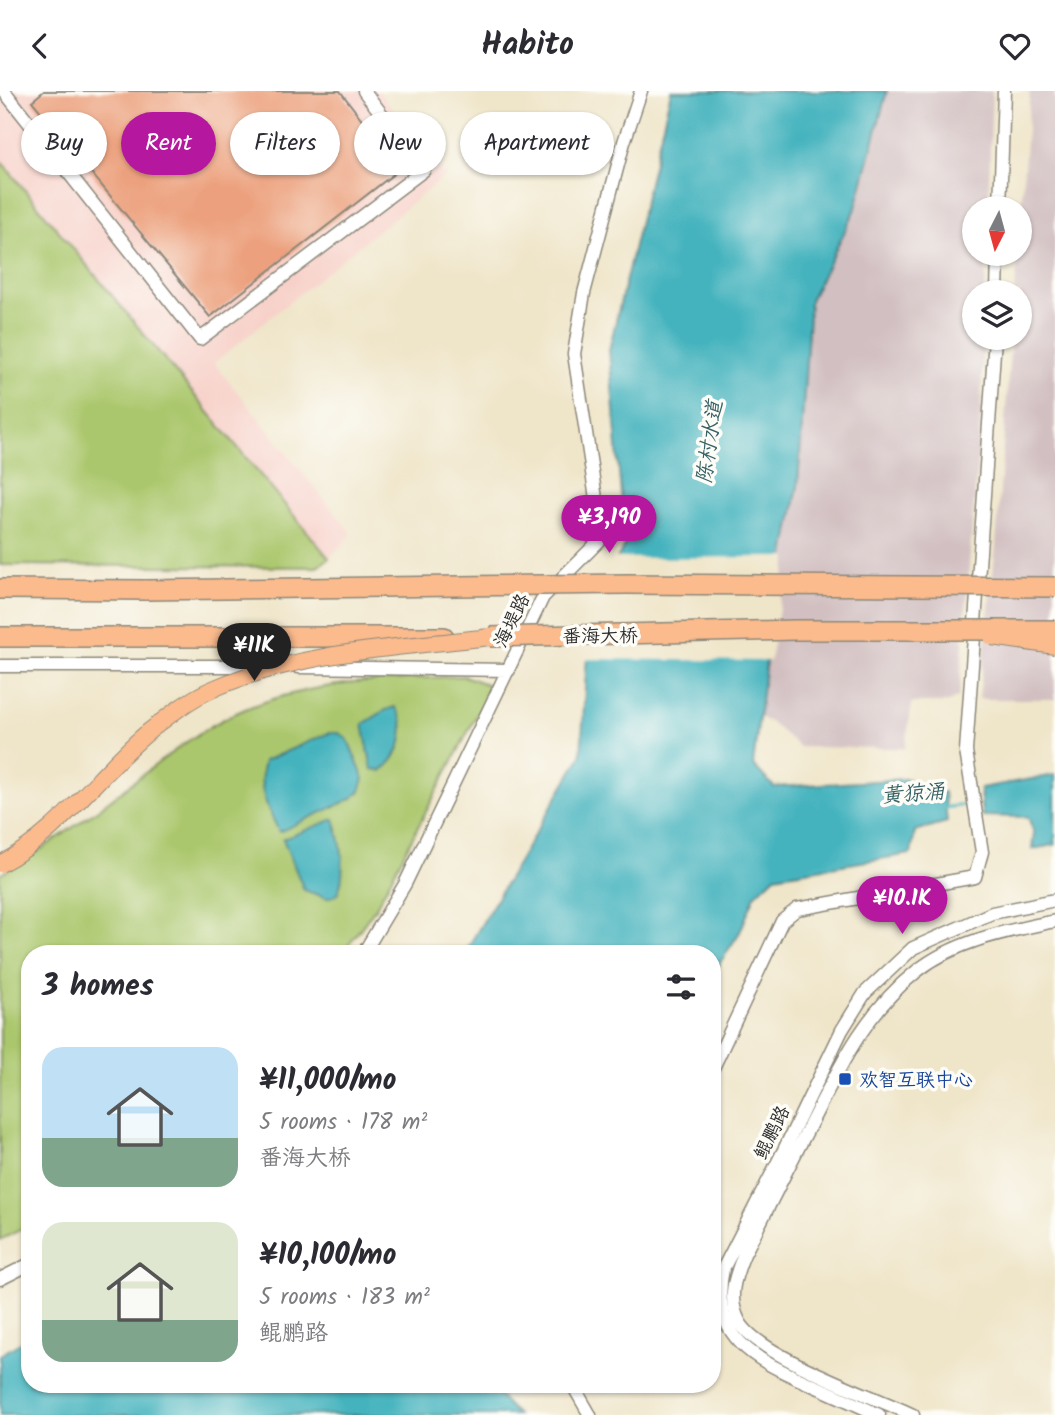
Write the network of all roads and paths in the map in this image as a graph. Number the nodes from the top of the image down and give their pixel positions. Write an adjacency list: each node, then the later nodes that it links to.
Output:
1 (4, 91): 5 (street)
2 (382, 91): 5 (street)
3 (641, 91): 16 (street, 海堤路)
4 (1004, 91): 6 (street)
5 (368, 95)
6 (1000, 196)
7 (994, 350): 23 (street)
8 (1055, 587): 9 (highway, bridge)
9 (0, 589)
10 (942, 629): 11 (highway, 番海大桥, bridge); 13 (highway, 番海大桥, bridge); 14 (main road, bridge)
11 (1055, 630)
12 (0, 637): 13 (highway, 番海大桥, bridge)
13 (490, 637): 17 (main road, bridge)
14 (1055, 646)
15 (0, 666): 16 (street)
16 (509, 670): 22 (street, 海堤路)
17 (0, 864)
18 (1055, 900): 19 (street, 鲲鹏路)
19 (999, 912): 21 (street); 25 (street, 鲲鹏路)
20 (1055, 921): 21 (street, 鲲鹏路)
21 (1003, 932): 31 (street, 鲲鹏路)
22 (368, 945)
23 (721, 1051)
24 (21, 1268): 26 (street)
25 (721, 1278)
26 (0, 1279)
27 (721, 1309): 30 (street, 鲲鹏路)
28 (577, 1393): 29 (street)
29 (590, 1415)
30 (879, 1415)
31 (913, 1415)

